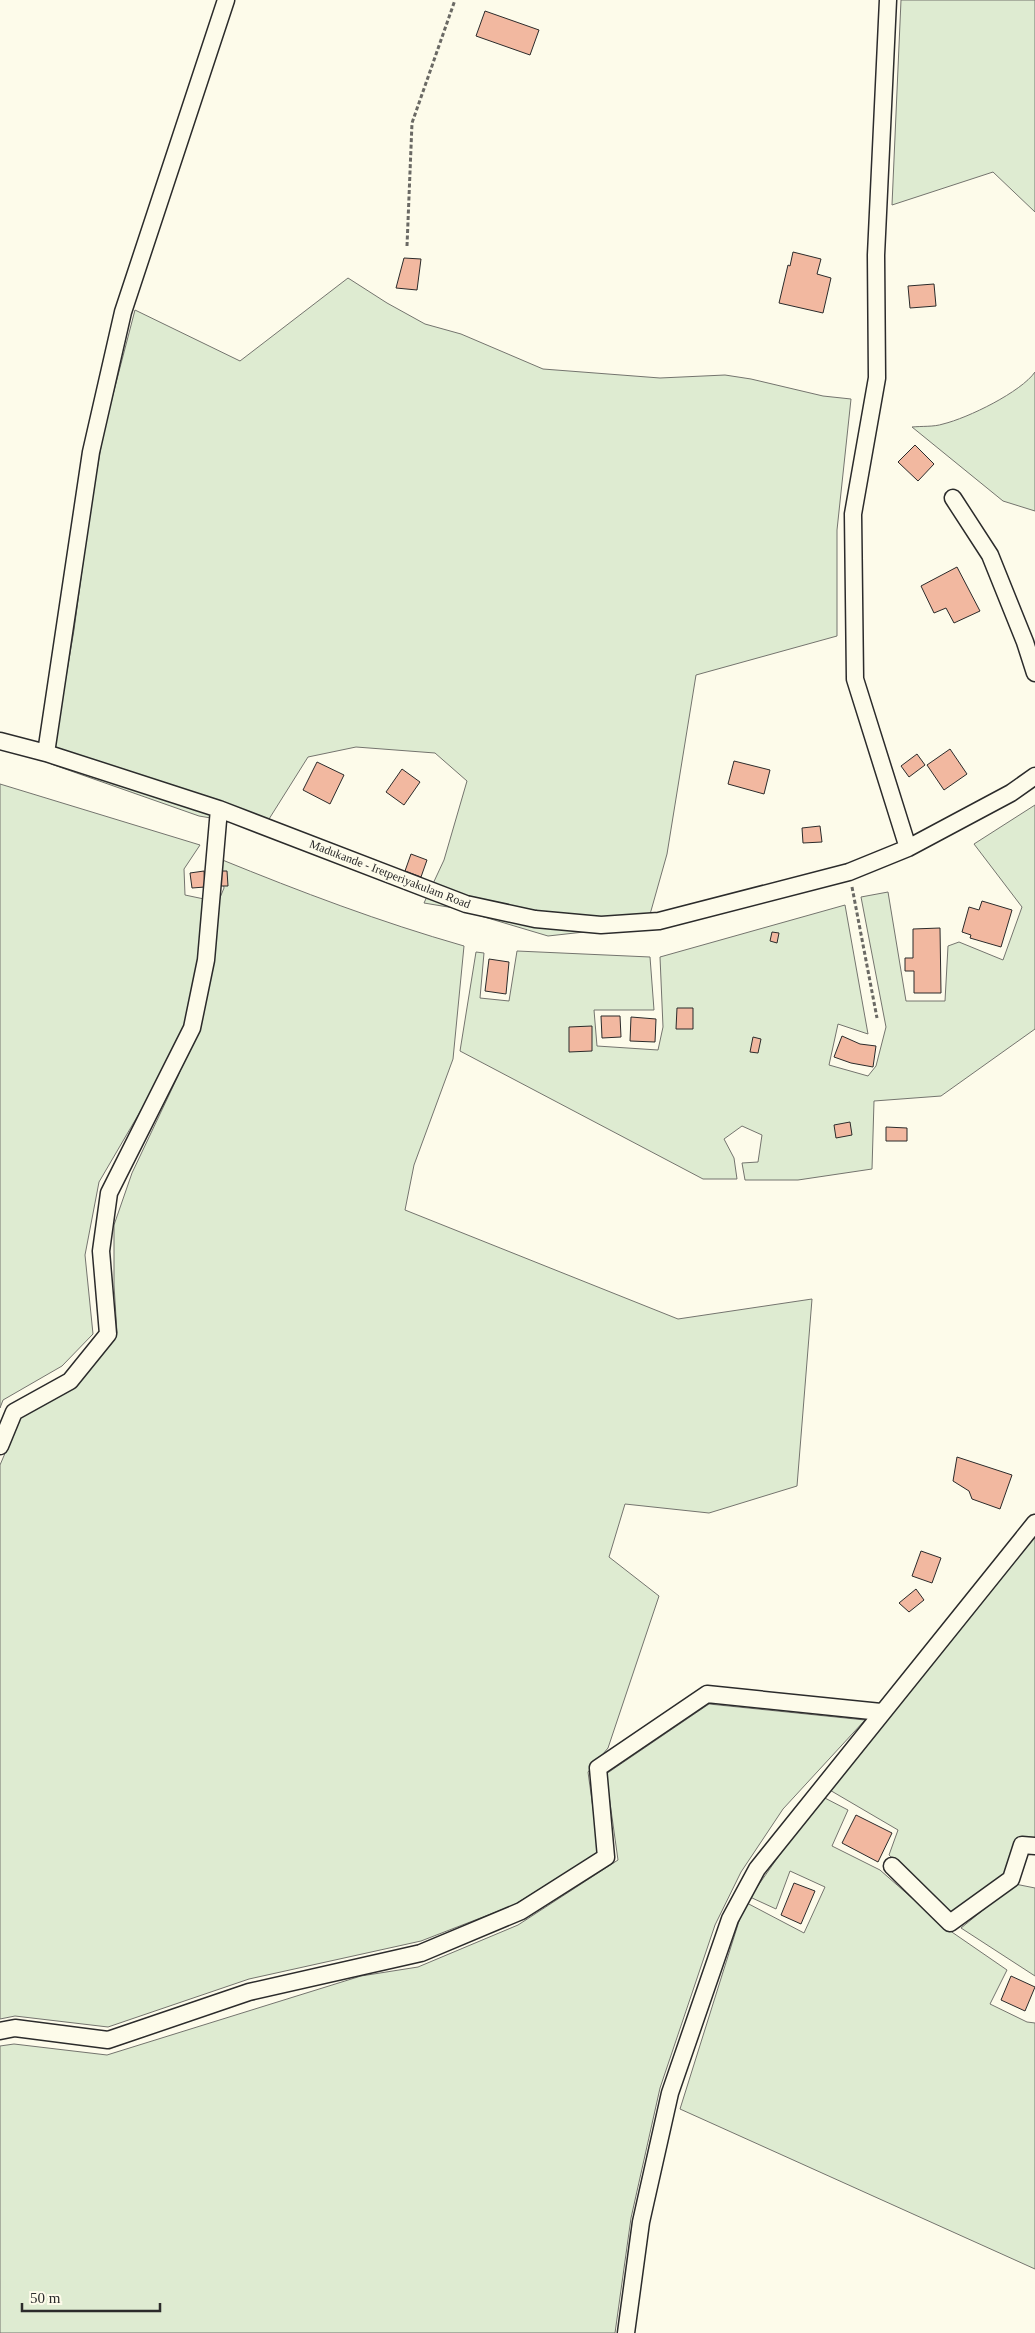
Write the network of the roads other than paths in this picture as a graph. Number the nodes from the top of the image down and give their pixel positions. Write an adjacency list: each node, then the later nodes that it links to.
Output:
1 (226, 0): 6 (street)
2 (888, 0): 9 (street)
3 (953, 498): 4 (street)
4 (1035, 673)
5 (0, 741): 6 (street, Madukande - Iretperiyakulam Road)
6 (46, 753): 8 (street, Madukande - Iretperiyakulam Road)
7 (1035, 776): 9 (street, Madukande - Iretperiyakulam Road)
8 (219, 809): 9 (street, Madukande - Iretperiyakulam Road); 10 (street)
9 (908, 848)
10 (0, 1446)
11 (1035, 1522): 12 (street)
12 (881, 1712): 15 (street); 16 (street)
13 (1035, 1846): 14 (street)
14 (892, 1866)
15 (0, 2031)
16 (626, 2333)

